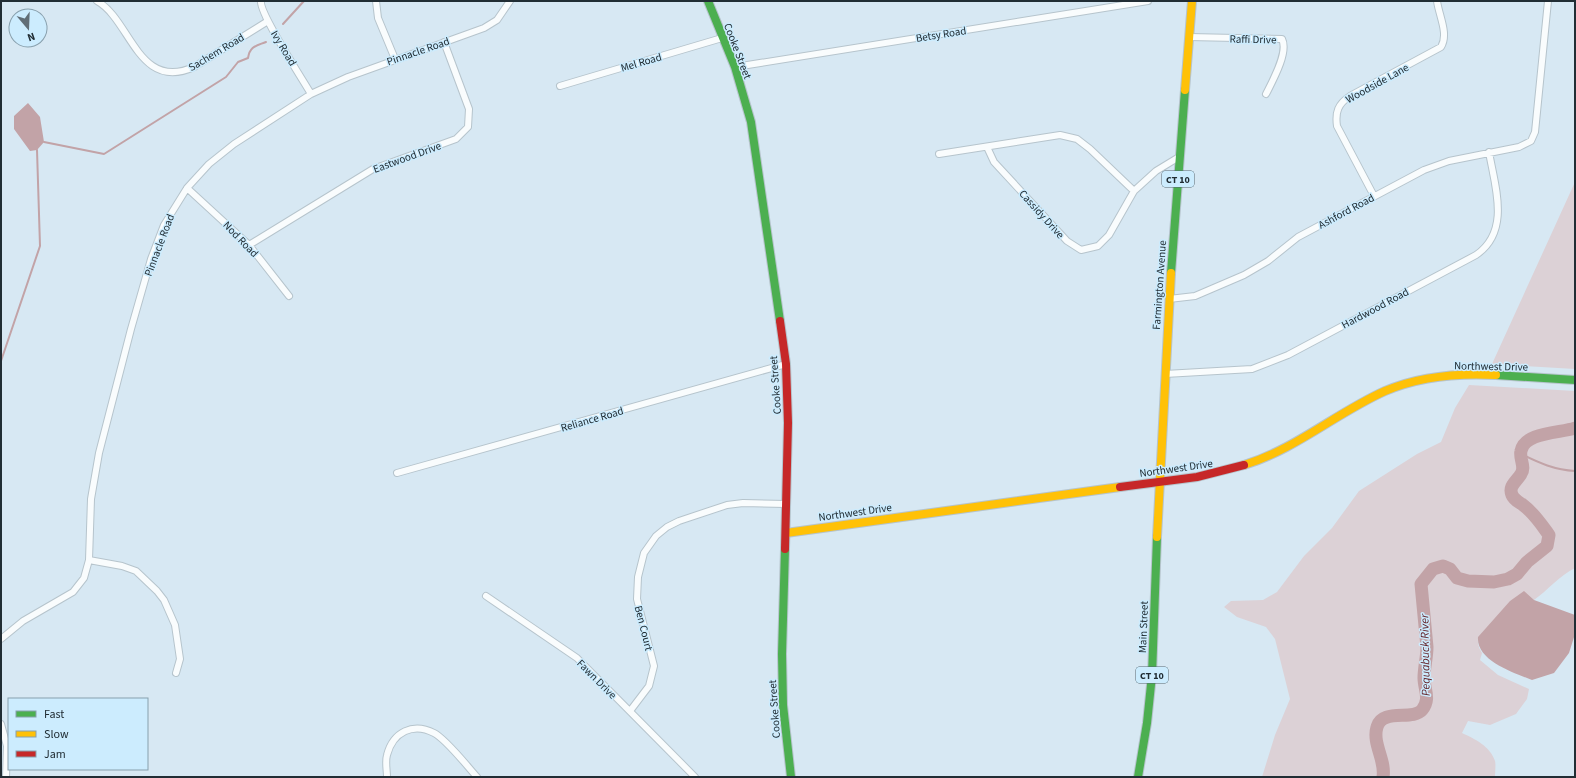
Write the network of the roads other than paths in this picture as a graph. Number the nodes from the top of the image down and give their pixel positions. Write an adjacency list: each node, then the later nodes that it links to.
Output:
1 (97, 1): 10 (street, Sachem Road)
2 (261, 1): 10 (street, Ivy Road)
3 (376, 1): 14 (street)
4 (510, 1): 13 (street, Pinnacle Road)
5 (708, 1): 11 (main road, Cooke Street)
6 (1148, 1): 15 (street, Betsy Road)
7 (1192, 1): 12 (main road, Farmington Avenue / CT 10)
8 (1437, 1): 25 (street, Woodside Lane)
9 (1548, 1): 20 (street, Ashford Road)
10 (268, 21): 17 (street, Ivy Road)
11 (722, 38): 15 (main road, Cooke Street); 16 (street, Mel Road)
12 (1189, 38): 18 (street, Raffi Drive); 22 (main road, Farmington Avenue / CT 10)
13 (444, 42): 14 (street, Pinnacle Road); 26 (street, Eastwood Drive)
14 (395, 59): 17 (street, Pinnacle Road)
15 (735, 67): 29 (main road, Cooke Street)
16 (560, 86)
17 (311, 94): 23 (street, Pinnacle Road)
18 (1266, 94)
19 (987, 147): 21 (street); 24 (street); 24 (street, Cassidy Drive)
20 (1489, 152): 25 (street, Ashford Road); 30 (street, Hardwood Road)
21 (939, 154)
22 (1180, 158): 24 (street, Cassidy Drive); 28 (main road, Farmington Avenue / CT 10)
23 (187, 188): 26 (street, Nod Road); 36 (street, Pinnacle Road)
24 (1134, 192)
25 (1374, 196): 28 (street, Ashford Road)
26 (249, 245): 27 (street, Nod Road)
27 (289, 296)
28 (1169, 299): 30 (main road, Farmington Avenue / CT 10)
29 (786, 364): 32 (street, Reliance Road); 34 (main road, Cooke Street)
30 (1165, 374): 33 (main road, Farmington Avenue / CT 10)
31 (1575, 380): 33 (main road, Northwest Drive)
32 (397, 474)
33 (1159, 481): 35 (main road, Northwest Drive); 37 (main road, Farmington Avenue / CT 10)
34 (786, 504): 35 (main road, Cooke Street); 41 (street, Ben Court)
35 (786, 533): 47 (main road, Cooke Street)
36 (89, 560): 39 (street, Pinnacle Road); 40 (street)
37 (1156, 572): 48 (main road, Main Street / CT 10)
38 (486, 596): 41 (street, Fawn Drive)
39 (1, 639)
40 (176, 673)
41 (630, 711): 46 (street, Fawn Drive)
42 (1, 724): 43 (street)
43 (6, 777)
44 (387, 777): 45 (street)
45 (477, 777)
46 (695, 777)
47 (791, 777)
48 (1138, 777)

